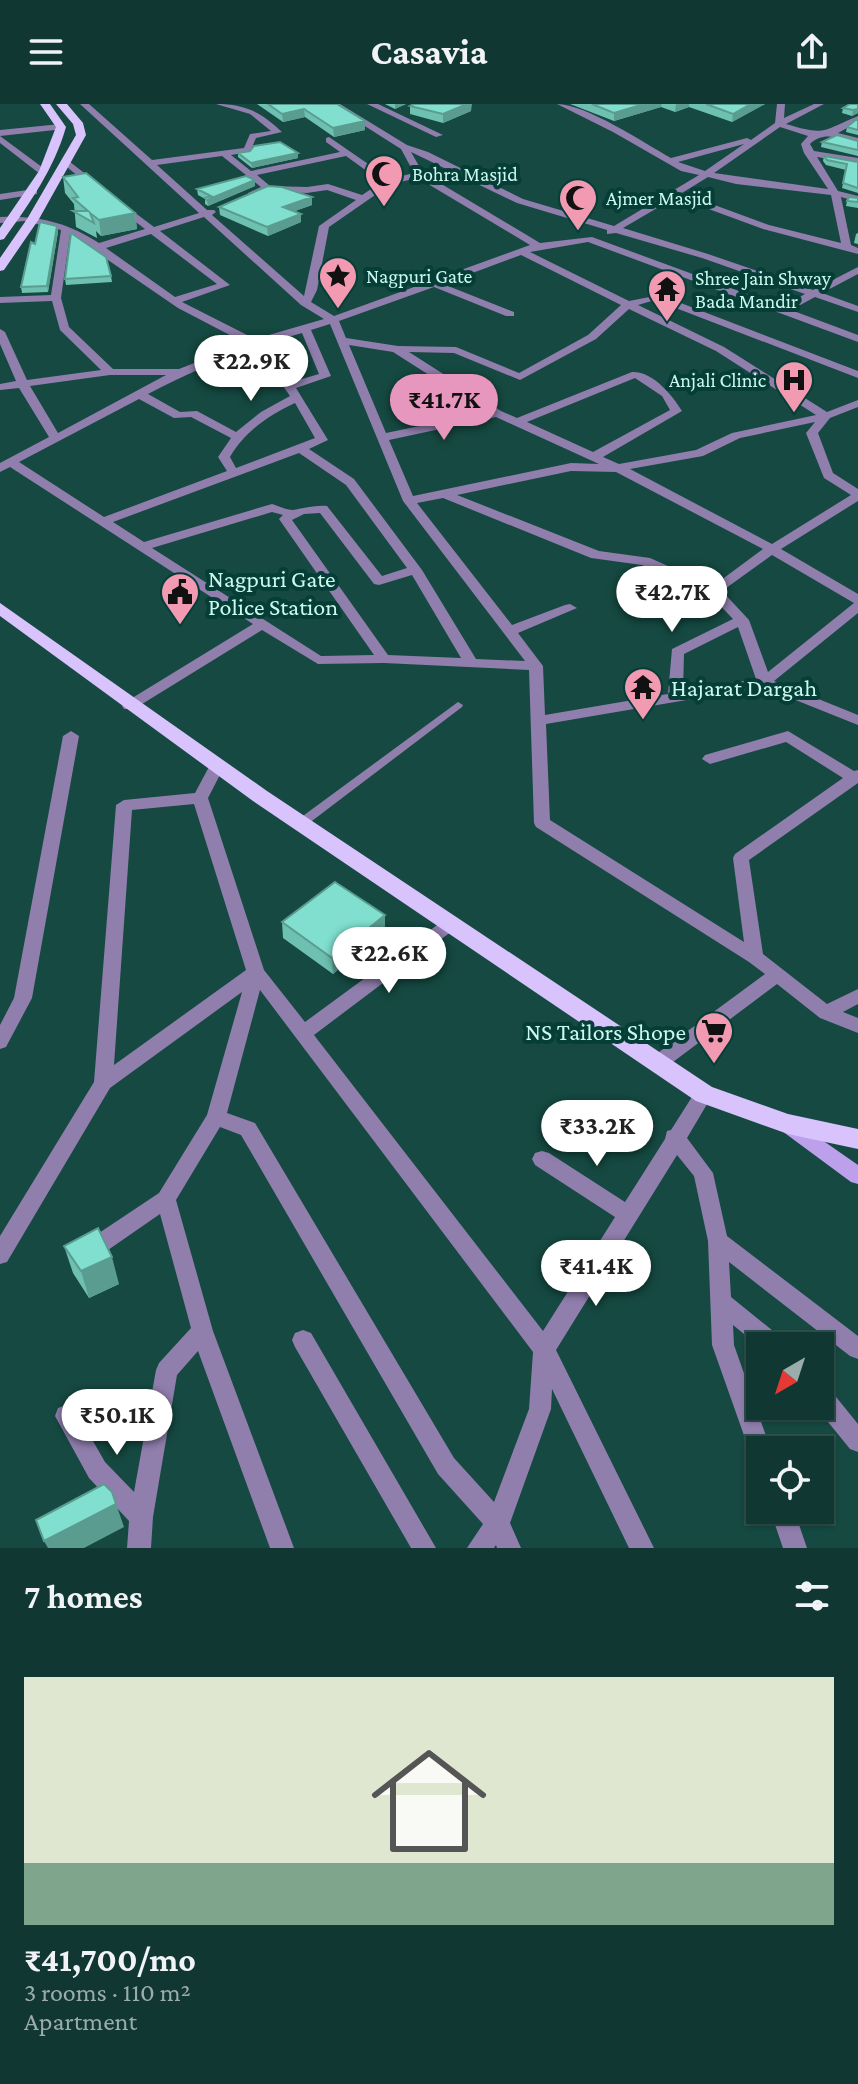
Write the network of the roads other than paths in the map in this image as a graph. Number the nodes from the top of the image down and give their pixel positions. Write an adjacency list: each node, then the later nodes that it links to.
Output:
1 (45, 104): 15 (main road)
2 (61, 104): 28 (main road)
3 (84, 104): 31 (street)
4 (220, 104): 25 (street)
5 (334, 104): 13 (street)
6 (371, 104): 11 (street)
7 (561, 104): 29 (street)
8 (780, 104): 14 (street)
9 (820, 104): 14 (street)
10 (410, 109): 11 (street)
11 (399, 114): 13 (street); 17 (street)
12 (858, 119): 16 (street)
13 (369, 124): 23 (street)
14 (779, 124): 18 (street); 20 (street)
15 (61, 127): 19 (street); 32 (main road)
16 (831, 133): 18 (street); 22 (street)
17 (439, 135)
18 (814, 135): 27 (street)
19 (0, 136): 24 (street)
20 (760, 137): 29 (street); 35 (street)
21 (329, 140): 26 (street)
22 (858, 141)
23 (404, 147): 34 (street); 52 (street)
24 (5, 149): 32 (street)
25 (224, 153): 31 (street); 33 (street)
26 (348, 153): 33 (street); 36 (street)
27 (808, 153): 30 (street); 41 (street)
28 (65, 161): 38 (street); 49 (main road)
29 (670, 161): 35 (street)
30 (858, 161)
31 (150, 163): 47 (street)
32 (43, 172): 39 (main road)
33 (249, 174): 37 (street)
34 (419, 175): 36 (street); 56 (street)
35 (706, 175): 40 (street); 41 (street)
36 (388, 182): 44 (street)
37 (267, 188): 43 (street); 44 (street)
38 (102, 191)
39 (34, 192): 42 (street); 48 (main road)
40 (674, 193): 52 (street); 58 (street)
41 (835, 193): 45 (street); 58 (street)
42 (0, 197)
43 (242, 199)
44 (364, 199): 68 (street)
45 (858, 199)
46 (114, 201): 53 (street)
47 (212, 212): 53 (street); 68 (street)
48 (14, 218): 49 (street); 50 (street); 54 (main road)
49 (33, 219): 51 (street); 61 (main road)
50 (0, 220)
51 (66, 227): 57 (street); 65 (street)
52 (616, 230): 55 (street); 64 (street)
53 (151, 232): 57 (street); 67 (street)
54 (0, 236)
55 (589, 239): 56 (street); 71 (street)
56 (538, 246): 60 (street)
57 (98, 247): 67 (street)
58 (847, 247): 59 (street)
59 (858, 251)
60 (522, 252): 63 (street); 69 (street)
61 (0, 267)
62 (858, 270): 64 (street)
63 (433, 283): 72 (street); 73 (street)
64 (815, 294): 70 (street); 71 (street)
65 (56, 298): 66 (street); 80 (street)
66 (0, 300)
67 (174, 301): 78 (street)
68 (305, 303): 73 (street)
69 (628, 304): 79 (street); 82 (street); 89 (street)
70 (858, 309)
71 (782, 311): 76 (street)
72 (510, 314)
73 (333, 320): 74 (street); 77 (street)
74 (305, 328): 78 (street); 86 (street)
75 (0, 332): 83 (street)
76 (858, 339)
77 (340, 340): 79 (street); 92 (street)
78 (254, 343): 81 (street)
79 (396, 349): 88 (street)
80 (110, 372): 81 (street); 83 (street)
81 (181, 372): 85 (street)
82 (858, 375)
83 (24, 386): 84 (street); 93 (street)
84 (0, 387)
85 (139, 394): 91 (street); 93 (street)
86 (297, 397): 91 (street); 94 (street)
87 (858, 403): 89 (street)
88 (497, 413): 90 (street); 92 (street)
89 (826, 416): 97 (street); 100 (street)
90 (520, 421): 95 (street); 95 (street)
91 (235, 436): 98 (street)
92 (385, 437): 101 (street)
93 (56, 439): 96 (street)
94 (298, 447): 98 (street); 106 (street)
95 (594, 457): 97 (street)
96 (6, 466): 103 (street)
97 (618, 468): 99 (street); 105 (street)
98 (233, 472): 103 (street)
99 (442, 493): 101 (street); 107 (street)
100 (858, 495): 105 (street)
101 (409, 501): 114 (street)
102 (294, 514): 104 (street); 106 (street); 115 (street)
103 (102, 522): 104 (street)
104 (144, 546): 113 (street)
105 (772, 549): 107 (street); 108 (street)
106 (415, 570): 116 (street)
107 (714, 591): 112 (street)
108 (858, 600)
109 (858, 606): 118 (street)
110 (0, 608): 121 (main road)
111 (570, 608): 114 (street)
112 (742, 620): 118 (street); 119 (street)
113 (263, 624): 115 (street); 121 (street)
114 (509, 631): 117 (street)
115 (384, 659): 116 (street)
116 (472, 664): 117 (street)
117 (536, 666): 123 (street)
118 (764, 682): 119 (street); 122 (street)
119 (675, 697): 123 (street)
120 (458, 705): 129 (lane)
121 (129, 706): 126 (main road)
122 (858, 720)
123 (537, 721): 131 (street)
124 (71, 736): 138 (street)
125 (710, 759): 127 (street)
126 (216, 767): 128 (street); 129 (main road)
127 (856, 777): 131 (street)
128 (200, 798): 132 (street); 140 (street)
129 (300, 824): 130 (main road)
130 (450, 924): 137 (street); 139 (main road)
131 (755, 957): 133 (street)
132 (256, 972): 137 (street); 140 (street); 142 (street)
133 (777, 975): 135 (street); 139 (street)
134 (858, 996): 135 (street)
135 (826, 1013): 136 (street)
136 (858, 1026)
137 (303, 1033): 157 (street)
138 (0, 1042)
139 (658, 1063): 141 (main road)
140 (103, 1083): 151 (street)
141 (704, 1094): 143 (main road); 144 (street)
142 (216, 1117): 148 (street); 164 (street)
143 (788, 1124): 145 (main road); 147 (main road)
144 (674, 1137): 149 (street); 150 (street)
145 (858, 1139)
146 (542, 1159): 149 (street)
147 (858, 1176)
148 (166, 1199): 152 (street); 154 (street)
149 (627, 1214): 157 (street)
150 (718, 1241): 153 (street); 158 (street)
151 (0, 1255)
152 (75, 1260)
153 (721, 1302): 155 (street); 161 (street)
154 (202, 1331): 163 (street); 167 (street)
155 (758, 1332)
156 (303, 1340): 168 (street)
157 (544, 1349): 164 (street); 171 (street)
158 (858, 1349)
159 (834, 1412): 162 (street)
160 (66, 1416): 163 (street)
161 (755, 1436)
162 (858, 1441)
163 (141, 1517): 166 (street)
164 (498, 1523): 169 (street); 170 (street)
165 (787, 1524): 172 (street)
166 (139, 1548)
167 (282, 1548)
168 (424, 1548)
169 (479, 1548)
170 (509, 1548)
171 (642, 1548)
172 (795, 1548)

